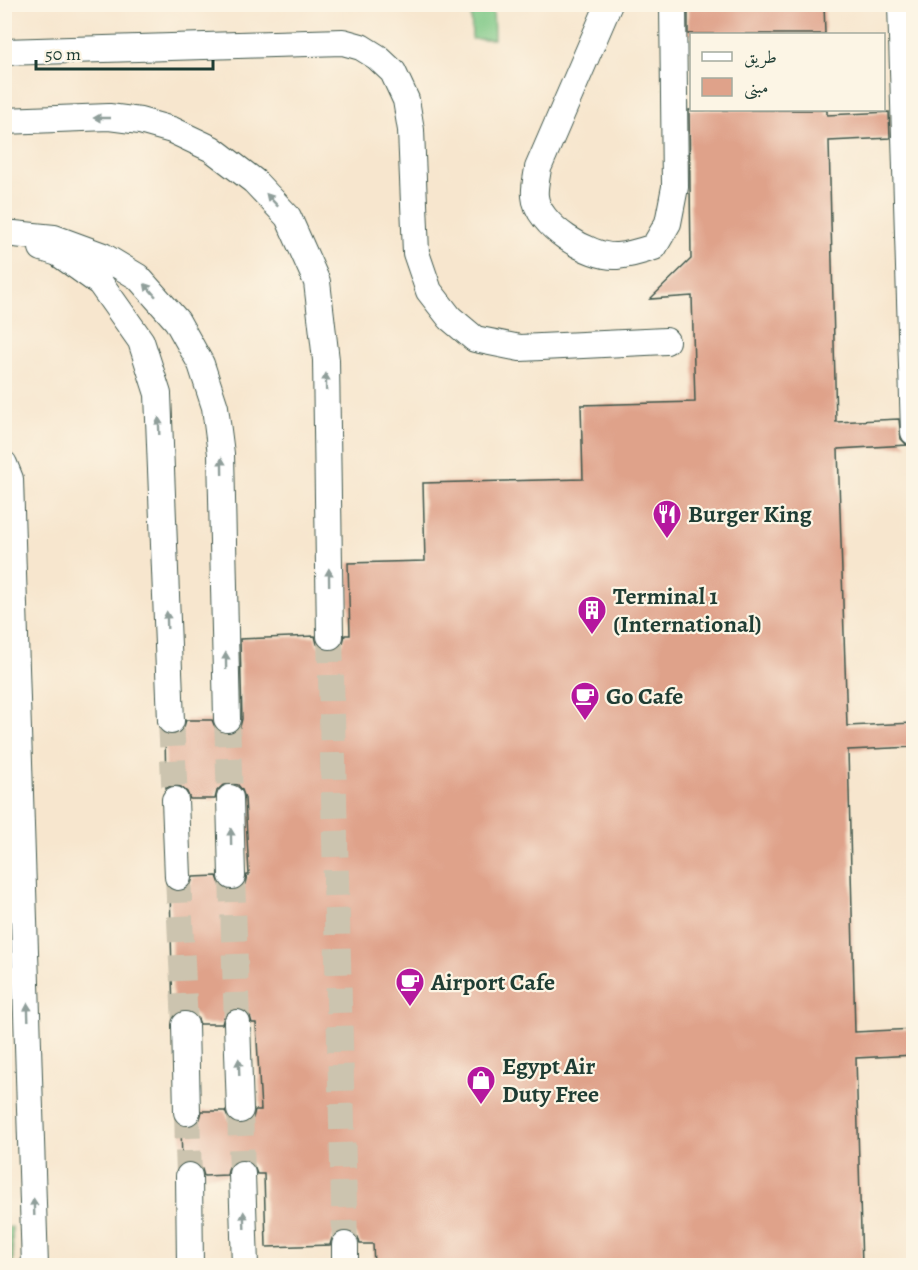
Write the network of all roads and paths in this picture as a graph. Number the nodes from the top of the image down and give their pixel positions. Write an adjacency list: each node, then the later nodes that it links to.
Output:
1 (609, 4): 2 (lane)
2 (673, 4)
3 (901, 4): 8 (lane)
4 (4, 52): 7 (lane)
5 (4, 121): 10 (lane, one-way to 5)
6 (4, 235): 11 (lane, one-way to 6); 12 (lane, one-way to 6)
7 (666, 341)
8 (914, 432)
9 (5, 467): 23 (lane, one-way to 9)
10 (330, 636)
11 (227, 719)
12 (171, 721)
13 (230, 798): 15 (lane, one-way to 13)
14 (175, 800): 16 (lane)
15 (232, 876)
16 (178, 877)
17 (237, 1023): 19 (lane, one-way to 17)
18 (185, 1025): 20 (lane)
19 (240, 1110)
20 (187, 1112)
21 (242, 1174): 25 (lane, one-way to 21)
22 (189, 1176): 24 (lane)
23 (35, 1266)
24 (190, 1266)
25 (245, 1266)

